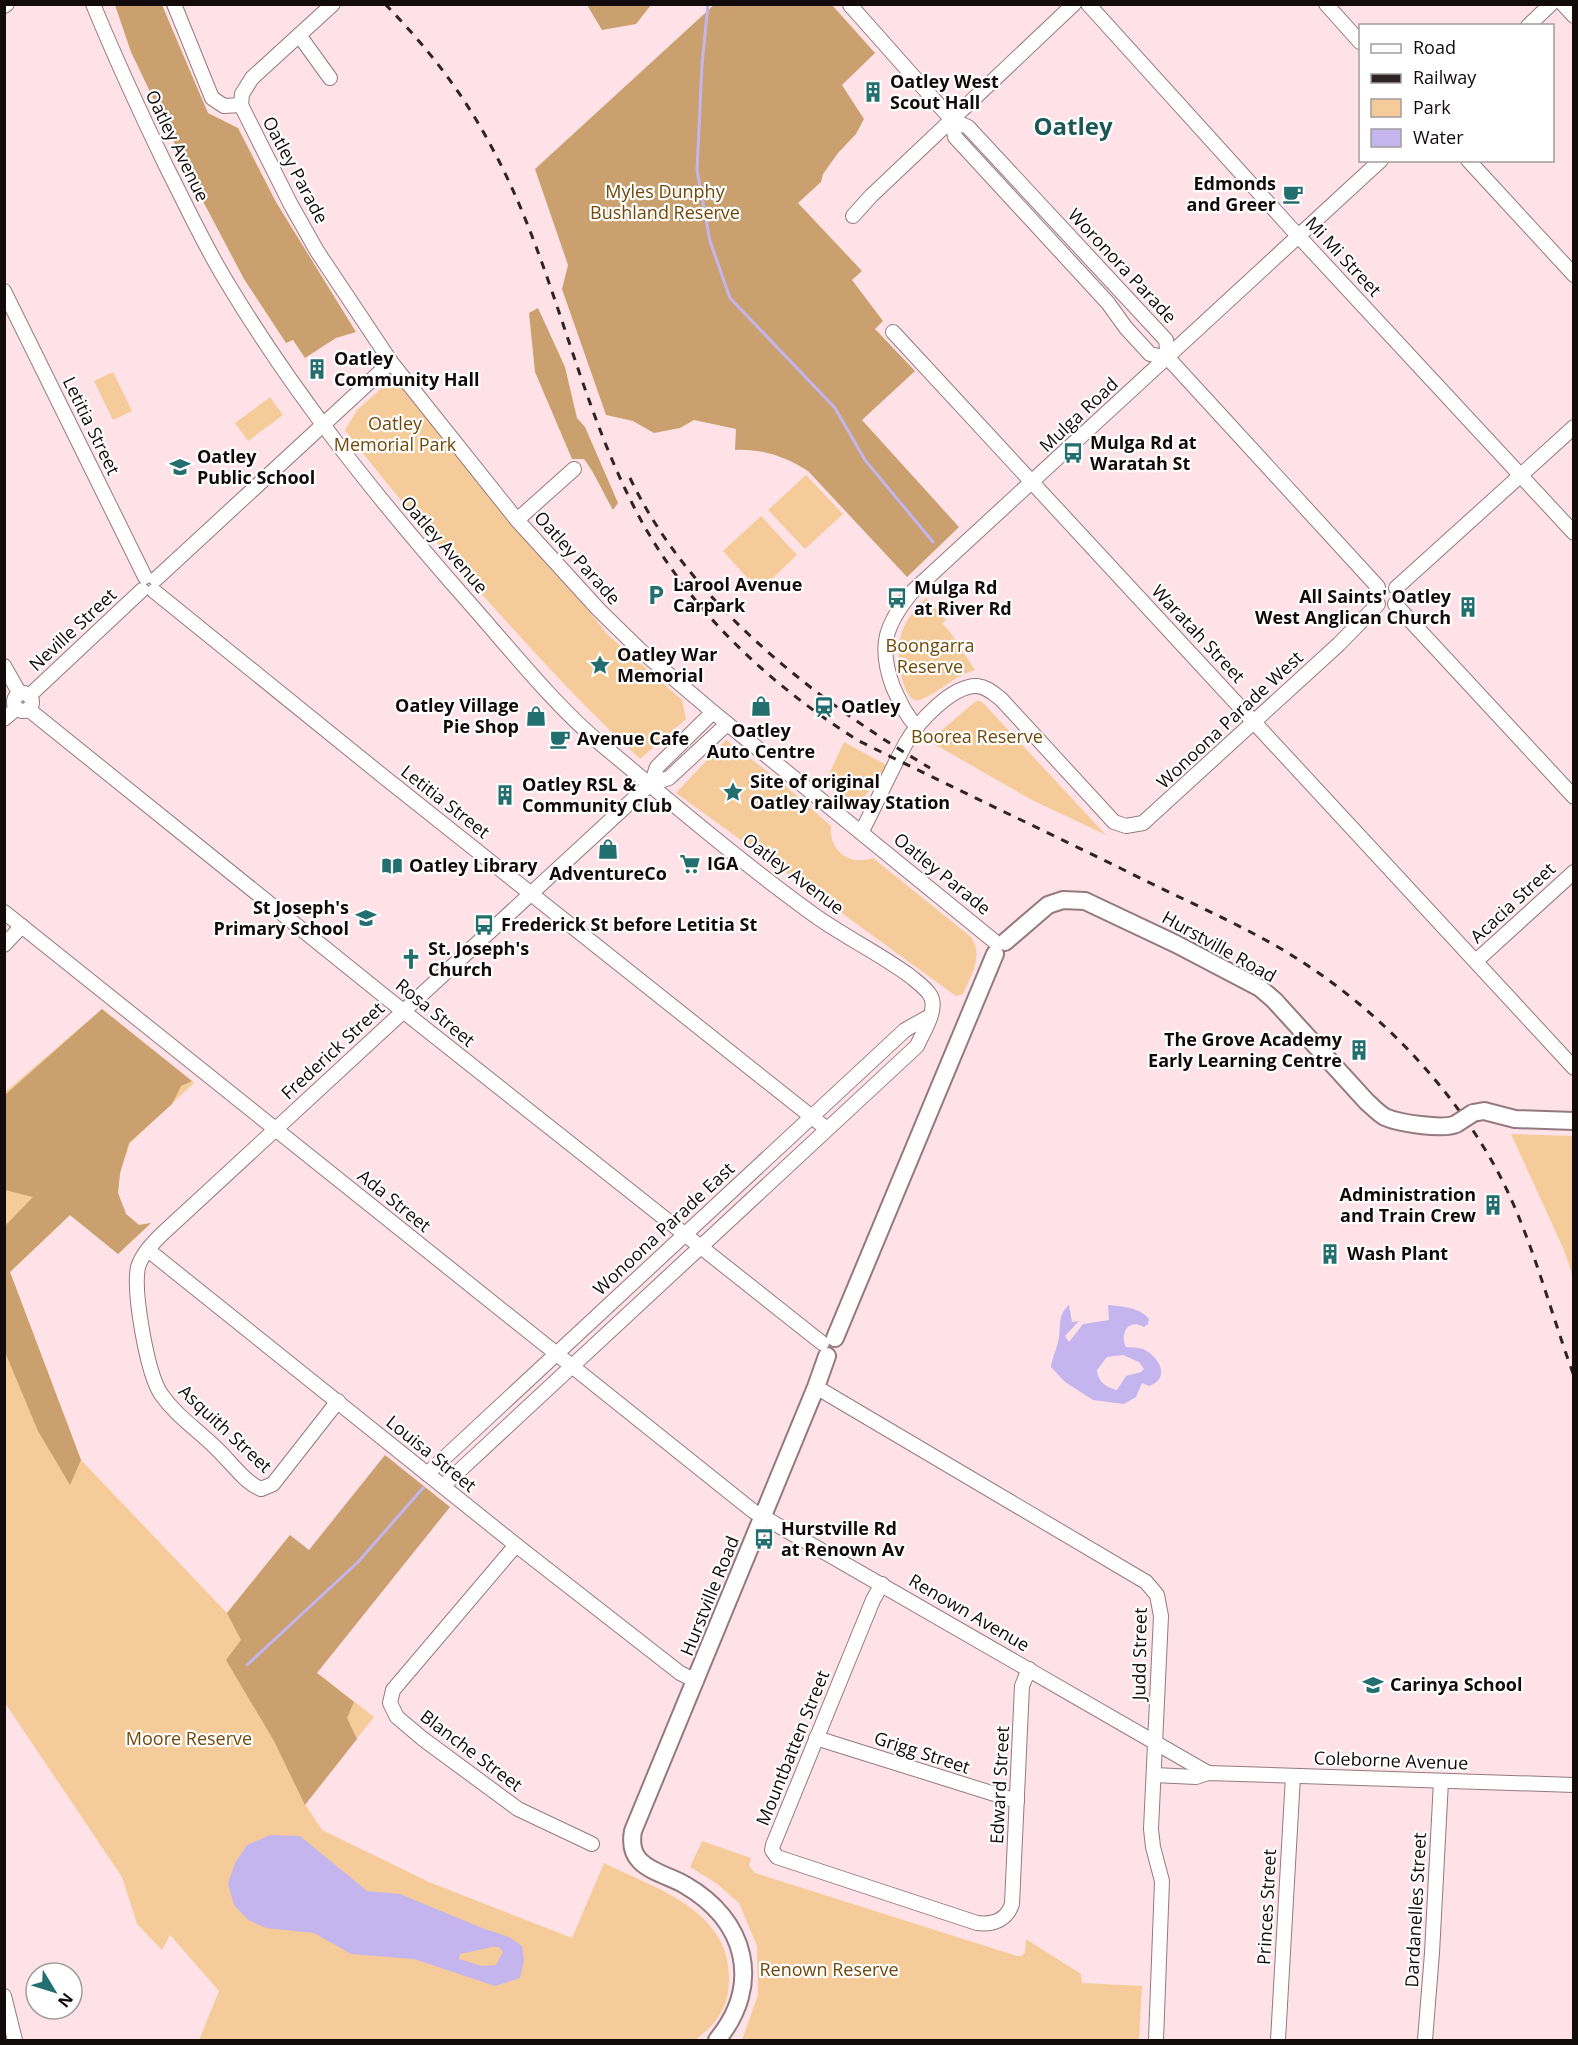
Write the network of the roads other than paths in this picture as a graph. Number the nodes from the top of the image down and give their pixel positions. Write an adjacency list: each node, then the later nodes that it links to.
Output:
1 (93, 4): 32 (street, Oatley Avenue)
2 (174, 4): 15 (street)
3 (333, 4): 12 (street)
4 (850, 4): 16 (street, Woronora Parade)
5 (1074, 4): 16 (street)
6 (1088, 4): 24 (street, Mi Mi Street)
7 (1326, 4): 13 (street)
8 (1551, 4): 11 (street)
9 (1563, 4): 10 (street)
10 (1574, 16)
11 (1530, 24)
12 (299, 35): 14 (street); 15 (street)
13 (1359, 41)
14 (330, 78)
15 (241, 105): 31 (street, Oatley Parade)
16 (952, 120): 19 (street, Woronora Parade); 20 (street); 21 (street)
17 (1379, 162): 24 (street, Mulga Road)
18 (1470, 162): 25 (street)
19 (1017, 180): 20 (street); 22 (street, Woronora Parade)
20 (1005, 191): 23 (street)
21 (853, 216)
22 (1057, 222): 23 (street); 27 (street, Woronora Parade)
23 (1044, 234): 28 (street)
24 (1299, 236): 30 (street, Mulga Road); 35 (street, Mi Mi Street)
25 (1574, 275)
26 (4, 291): 39 (street, Letitia Street)
27 (1121, 292): 28 (street); 30 (street, Woronora Parade)
28 (1108, 303): 30 (street)
29 (893, 332): 36 (street, Waratah Street)
30 (1168, 358): 36 (street, Mulga Road); 40 (street, Woronora Parade)
31 (390, 362): 32 (street, Neville Street); 37 (street, Oatley Parade)
32 (322, 426): 39 (street, Neville Street); 51 (street, Oatley Avenue)
33 (1574, 427): 35 (street)
34 (574, 470): 37 (street)
35 (1521, 475): 38 (street, Mi Mi Street); 41 (street)
36 (1032, 483): 48 (street, Waratah Street); 50 (street, Mulga Road)
37 (517, 520): 46 (street, Oatley Parade)
38 (1574, 533)
39 (149, 584): 45 (street, Neville Street); 55 (street, Letitia Street)
40 (1378, 587): 41 (street); 42 (street)
41 (1396, 588): 43 (street)
42 (1378, 604): 43 (street); 48 (street, Wonoona Parade West)
43 (1395, 604): 52 (street)
44 (4, 666): 45 (street, Rosa Street)
45 (23, 702): 47 (street, Neville Street); 61 (street, Rosa Street)
46 (713, 712): 49 (street, Oatley Parade); 51 (street, Frederick Street)
47 (4, 719)
48 (1255, 722): 50 (street, Wonoona Parade West); 60 (street, Waratah Street)
49 (727, 724): 51 (street, Frederick Street); 53 (street, Oatley Parade)
50 (917, 727): 53 (street)
51 (651, 784): 55 (street, Frederick Street); 62 (street, Oatley Avenue)
52 (1574, 797)
53 (862, 831): 59 (street, Oatley Parade)
54 (1574, 872): 60 (street, Acacia Street)
55 (531, 893): 61 (street, Frederick Street); 64 (street, Letitia Street)
56 (4, 912): 57 (street, Ada Street)
57 (22, 926): 58 (street); 66 (street, Ada Street)
58 (4, 945)
59 (998, 945): 65 (main road, Hurstville Road, bridge); 71 (main road, Hurstville Road)
60 (1476, 962): 63 (street, Waratah Street)
61 (403, 1011): 66 (street, Frederick Street); 68 (street, Rosa Street)
62 (930, 1016): 64 (street, Wonoona Parade East); 67 (street, Wonoona Parade East)
63 (1574, 1068)
64 (811, 1116): 67 (street, Letitia Street); 68 (street, Wonoona Parade East)
65 (1574, 1121)
66 (275, 1129): 70 (street, Frederick Street); 72 (street, Ada Street)
67 (827, 1129): 69 (street, Wonoona Parade East)
68 (685, 1236): 69 (street, Rosa Street); 72 (street, Wonoona Parade East)
69 (699, 1246): 71 (street, Rosa Street); 73 (street, Wonoona Parade East)
70 (148, 1250): 75 (street, Louisa Street); 75 (street, Asquith Street)
71 (828, 1346): 74 (main road, Hurstville Road)
72 (556, 1354): 73 (street, Ada Street); 76 (street, Wonoona Parade East)
73 (572, 1367): 77 (street, Wonoona Parade East); 78 (street, Ada Street)
74 (816, 1387): 78 (main road, Hurstville Road); 84 (street, Judd Street)
75 (338, 1401): 76 (street, Louisa Street)
76 (427, 1473): 77 (street, Louisa Street)
77 (443, 1486): 79 (street, Louisa Street)
78 (764, 1516): 80 (street, Renown Avenue); 82 (main road, Hurstville Road)
79 (516, 1545): 82 (street, Louisa Street); 91 (street, Blanche Street)
80 (882, 1584): 81 (street, Renown Avenue); 83 (street, Mountbatten Street)
81 (1029, 1668): 84 (street, Renown Avenue); 90 (street, Edward Street)
82 (696, 1681): 95 (main road, Hurstville Road)
83 (816, 1738): 90 (street, Grigg Street); 92 (street, Mountbatten Street)
84 (1156, 1742): 85 (street, Coleborne Avenue); 86 (street, Judd Street)
85 (1208, 1773): 86 (street, Coleborne Avenue); 87 (street, Coleborne Avenue)
86 (1154, 1775): 96 (street, Judd Street)
87 (1293, 1776): 88 (street, Coleborne Avenue); 97 (street, Princes Street)
88 (1441, 1781): 89 (street, Coleborne Avenue); 98 (street, Dardanelles Street)
89 (1574, 1785)
90 (1017, 1801): 92 (street, Edward Street)
91 (592, 1844)
92 (1012, 1904)
93 (4, 1996): 94 (street)
94 (15, 2040)
95 (717, 2040)
96 (1156, 2040)
97 (1278, 2040)
98 (1425, 2040)

